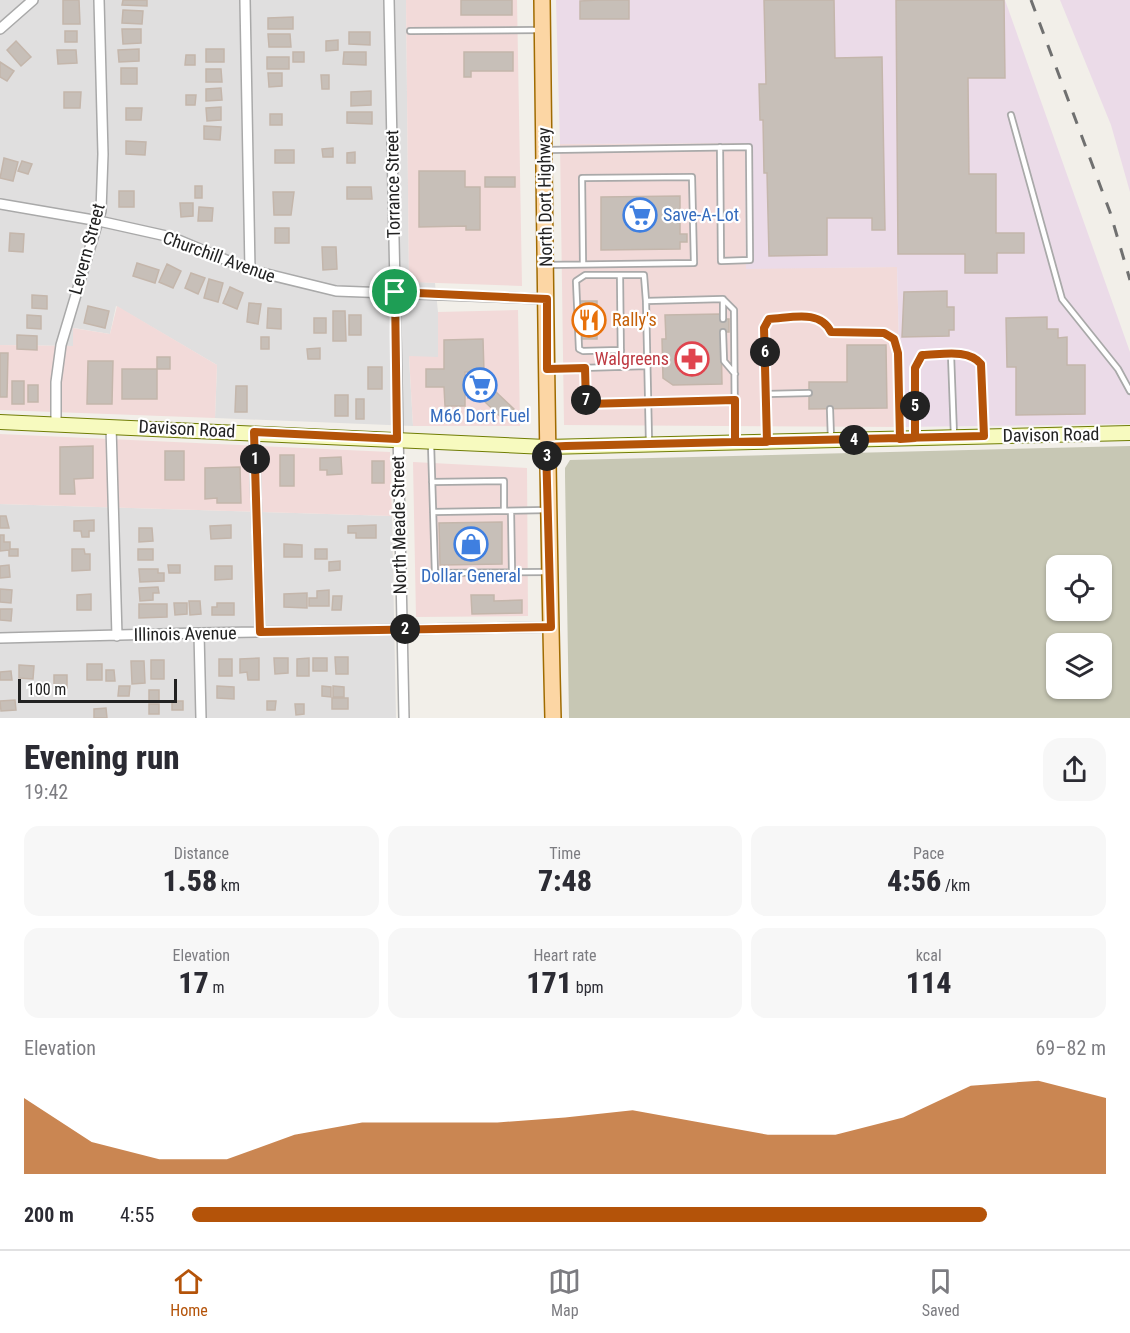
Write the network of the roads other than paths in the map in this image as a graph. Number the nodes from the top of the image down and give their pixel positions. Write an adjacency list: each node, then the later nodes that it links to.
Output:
1 (33, 0): 6 (street)
2 (99, 0): 13 (street, Levern Street)
3 (245, 0): 16 (street)
4 (389, 0): 18 (street, Torrance Street)
5 (542, 0): 7 (main road, North Dort Highway)
6 (0, 29)
7 (542, 30): 8 (lane); 11 (main road, North Dort Highway)
8 (410, 31)
9 (1011, 115): 31 (lane)
10 (720, 147): 10 (lane); 11 (lane)
11 (544, 150): 15 (main road, North Dort Highway)
12 (0, 204): 13 (street, Churchill Avenue)
13 (99, 221): 16 (street, Churchill Avenue); 38 (street, Levern Street)
14 (584, 264): 14 (lane); 15 (lane)
15 (546, 265): 19 (main road, North Dort Highway)
16 (250, 270): 18 (street, Churchill Avenue)
17 (620, 275): 21 (lane); 24 (lane); 24 (lane)
18 (395, 292): 19 (street, Churchill Avenue); 45 (street, Torrance Street)
19 (547, 299): 29 (main road, North Dort Highway)
20 (723, 299): 21 (lane); 22 (lane); 30 (lane)
21 (645, 301): 26 (lane)
22 (723, 319)
23 (723, 332): 30 (lane)
24 (621, 350): 27 (lane)
25 (951, 355): 42 (lane); 43 (lane); 44 (lane)
26 (647, 366): 27 (lane); 35 (lane)
27 (621, 367): 28 (lane)
28 (585, 368): 29 (lane); 35 (lane)
29 (547, 369): 52 (main road, North Dort Highway)
30 (735, 374): 34 (lane)
31 (1130, 391)
32 (809, 393): 33 (lane)
33 (766, 394): 46 (lane); 50 (lane)
34 (735, 400): 35 (lane); 49 (lane)
35 (648, 402): 51 (lane)
36 (830, 409): 47 (lane)
37 (0, 422): 38 (main road, Davison Road)
38 (56, 424): 39 (main road, Davison Road)
39 (111, 426): 40 (main road, Davison Road); 64 (street)
40 (254, 432): 45 (main road, Davison Road); 62 (street)
41 (1130, 433): 42 (main road, Davison Road)
42 (984, 436): 43 (main road, Davison Road)
43 (954, 437): 44 (main road, Davison Road)
44 (915, 438): 46 (main road, Davison Road)
45 (397, 439): 48 (main road, Davison Road); 61 (street, North Meade Street)
46 (900, 439): 47 (main road, Davison Road)
47 (831, 440): 50 (main road, Davison Road)
48 (431, 442): 52 (main road, Davison Road); 53 (lane)
49 (735, 442): 50 (main road, Davison Road); 51 (main road, Davison Road)
50 (767, 442)
51 (649, 444): 52 (main road, Davison Road)
52 (546, 447): 54 (main road, North Dort Highway)
53 (432, 482): 55 (lane); 57 (lane)
54 (548, 510): 56 (lane); 59 (main road, North Dort Highway)
55 (504, 511): 56 (lane); 57 (lane)
56 (511, 511): 58 (lane)
57 (433, 512): 58 (lane)
58 (512, 572): 59 (lane)
59 (549, 572): 60 (main road, North Dort Highway)
60 (551, 627): 61 (street, Illinois Avenue); 68 (main road, North Dort Highway)
61 (402, 629): 62 (street, Illinois Avenue); 67 (street, North Meade Street)
62 (260, 632): 63 (street, Illinois Avenue)
63 (199, 633): 64 (street, Illinois Avenue); 66 (street)
64 (117, 636): 65 (street, Illinois Avenue)
65 (0, 638)
66 (201, 718)
67 (404, 718)
68 (553, 718)

